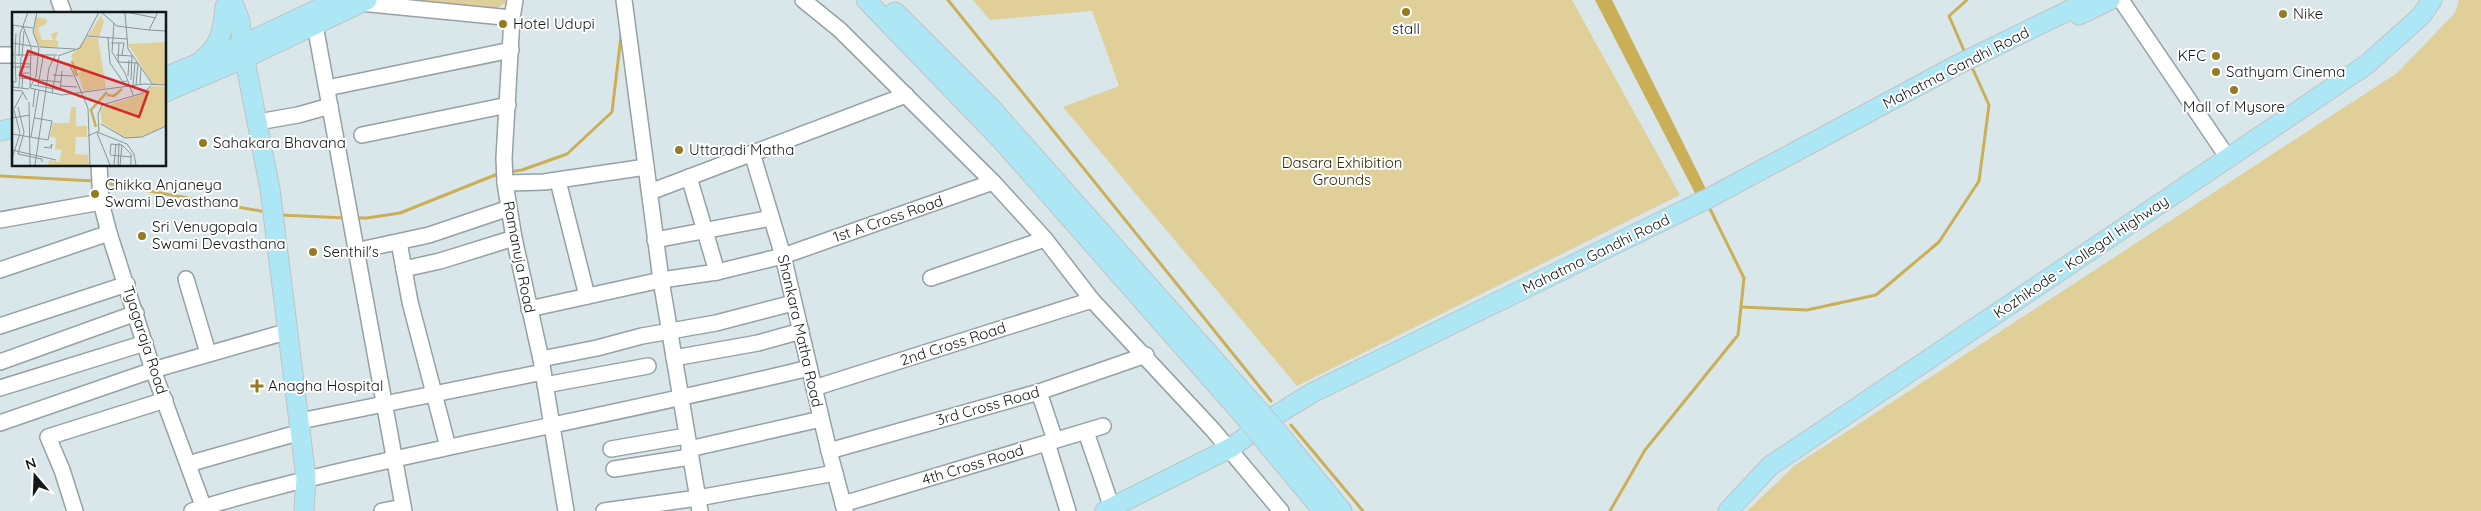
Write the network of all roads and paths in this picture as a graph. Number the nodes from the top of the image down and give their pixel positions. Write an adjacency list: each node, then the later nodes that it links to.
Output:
1 (59, 0): 14 (street)
2 (337, 0): 16 (main road)
3 (515, 0): 15 (street, Ramanuja Road)
4 (803, 0): 25 (street)
5 (866, 0): 84 (main road)
6 (883, 0): 84 (main road)
7 (2090, 0): 20 (main road, Mahatma Gandhi Road)
8 (2110, 0): 20 (main road, Mahatma Gandhi Road)
9 (2121, 0): 31 (street)
10 (2432, 0): 31 (main road, Kozhikode - Kollegal Highway)
11 (364, 2): 15 (street); 17 (main road)
12 (625, 2): 33 (street)
13 (228, 3): 16 (main road); 19 (main road); 21 (main road)
14 (63, 12)
15 (512, 18): 18 (street, Ramanuja Road)
16 (294, 20): 19 (main road)
17 (315, 25): 19 (main road); 23 (street)
18 (511, 50): 23 (street); 26 (street, Ramanuja Road)
19 (244, 52): 21 (main road); 24 (main road); 28 (main road)
20 (1967, 66): 96 (main road, Mahatma Gandhi Road)
21 (187, 68): 22 (main road)
22 (166, 77)
23 (327, 88): 27 (street)
24 (166, 91)
25 (906, 95): 30 (street); 36 (street)
26 (508, 105): 29 (street); 37 (street, Ramanuja Road)
27 (330, 106): 28 (street); 49 (street)
28 (258, 122): 64 (main road)
29 (362, 135)
30 (752, 153): 34 (street); 41 (street, Shankara Matha Road)
31 (2228, 158): 116 (main road, Kozhikode - Kollegal Highway)
32 (99, 166): 39 (street, Tyagaraja Road)
33 (646, 166): 35 (street); 38 (street)
34 (688, 177): 38 (street); 43 (street)
35 (558, 181): 37 (street); 58 (street)
36 (993, 182): 46 (street); 50 (street, 1st A Cross Road)
37 (505, 183): 40 (street, Ramanuja Road)
38 (650, 192): 47 (street)
39 (101, 195): 42 (street); 44 (street, Tyagaraja Road)
40 (509, 208): 45 (street, Ramanuja Road); 48 (street)
41 (771, 218): 43 (street); 50 (street, Shankara Matha Road)
42 (0, 220)
43 (705, 230): 47 (street); 53 (street)
44 (109, 233): 51 (street); 57 (street, Tyagaraja Road)
45 (514, 238): 52 (street); 61 (street, Ramanuja Road)
46 (1045, 239): 54 (street); 59 (street)
47 (655, 240): 56 (street)
48 (399, 242): 49 (street); 52 (street)
49 (355, 251): 82 (street)
50 (783, 256): 53 (street, 1st A Cross Road); 60 (street, Shankara Matha Road)
51 (0, 270)
52 (404, 270): 79 (street)
53 (717, 272): 56 (street, 1st A Cross Road)
54 (931, 278)
55 (186, 279): 68 (street)
56 (661, 280): 58 (street, 1st A Cross Road); 65 (street)
57 (127, 284): 62 (street, Tyagaraja Road); 63 (street)
58 (588, 296): 61 (street, 1st A Cross Road)
59 (1092, 300): 69 (street); 77 (street, 2nd Cross Road)
60 (793, 302): 65 (street); 66 (street, Shankara Matha Road)
61 (529, 309): 75 (street, Ramanuja Road)
62 (136, 313): 67 (street, Tyagaraja Road); 71 (street)
63 (0, 326)
64 (289, 331): 68 (street); 88 (main road)
65 (671, 331): 70 (street); 75 (street)
66 (801, 331): 70 (street); 73 (street, Shankara Matha Road)
67 (145, 343): 74 (street, Tyagaraja Road); 76 (street)
68 (208, 352): 74 (street)
69 (1146, 355): 78 (street, 3rd Cross Road); 96 (street)
70 (674, 358): 81 (street)
71 (0, 362)
72 (648, 366): 75 (street)
73 (809, 368): 77 (street, Shankara Matha Road); 81 (street)
74 (153, 370): 80 (street, Tyagaraja Road); 85 (street)
75 (543, 372): 79 (street); 86 (street, Ramanuja Road)
76 (0, 388)
77 (814, 388): 83 (street, Shankara Matha Road)
78 (1039, 392): 91 (street); 95 (street, 3rd Cross Road)
79 (434, 393): 82 (street); 92 (street)
80 (165, 400): 98 (street, Tyagaraja Road); 107 (street)
81 (680, 400): 86 (street); 93 (street)
82 (386, 405): 88 (street); 97 (street)
83 (821, 420): 93 (street); 95 (street, Shankara Matha Road)
84 (1257, 420): 90 (main road, bridge)
85 (0, 423)
86 (551, 424): 92 (street); 110 (street, Ramanuja Road)
87 (1103, 426): 89 (street, 4th Cross Road)
88 (301, 427): 98 (street); 101 (main road)
89 (1086, 432): 91 (street, 4th Cross Road); 106 (street)
90 (1273, 439): 114 (main road); 115 (main road)
91 (1051, 441): 103 (street, 4th Cross Road); 112 (street)
92 (448, 447): 97 (street)
93 (688, 448): 94 (street); 99 (street); 102 (street)
94 (611, 449)
95 (829, 451): 100 (street, Shankara Matha Road)
96 (1232, 453): 106 (main road, Mahatma Gandhi Road); 113 (street)
97 (394, 459): 101 (street); 104 (street)
98 (188, 464): 105 (street, Tyagaraja Road)
99 (614, 469)
100 (835, 473): 102 (street); 103 (street, Shankara Matha Road)
101 (306, 478): 105 (street); 108 (main road)
102 (699, 504): 111 (street)
103 (844, 507)
104 (403, 509): 109 (street)
105 (200, 510)
106 (1115, 510)
107 (75, 511)
108 (304, 511)
109 (382, 511)
110 (566, 511)
111 (604, 511)
112 (1068, 511)
113 (1281, 511)
114 (1323, 511)
115 (1342, 511)
116 (1728, 511)

